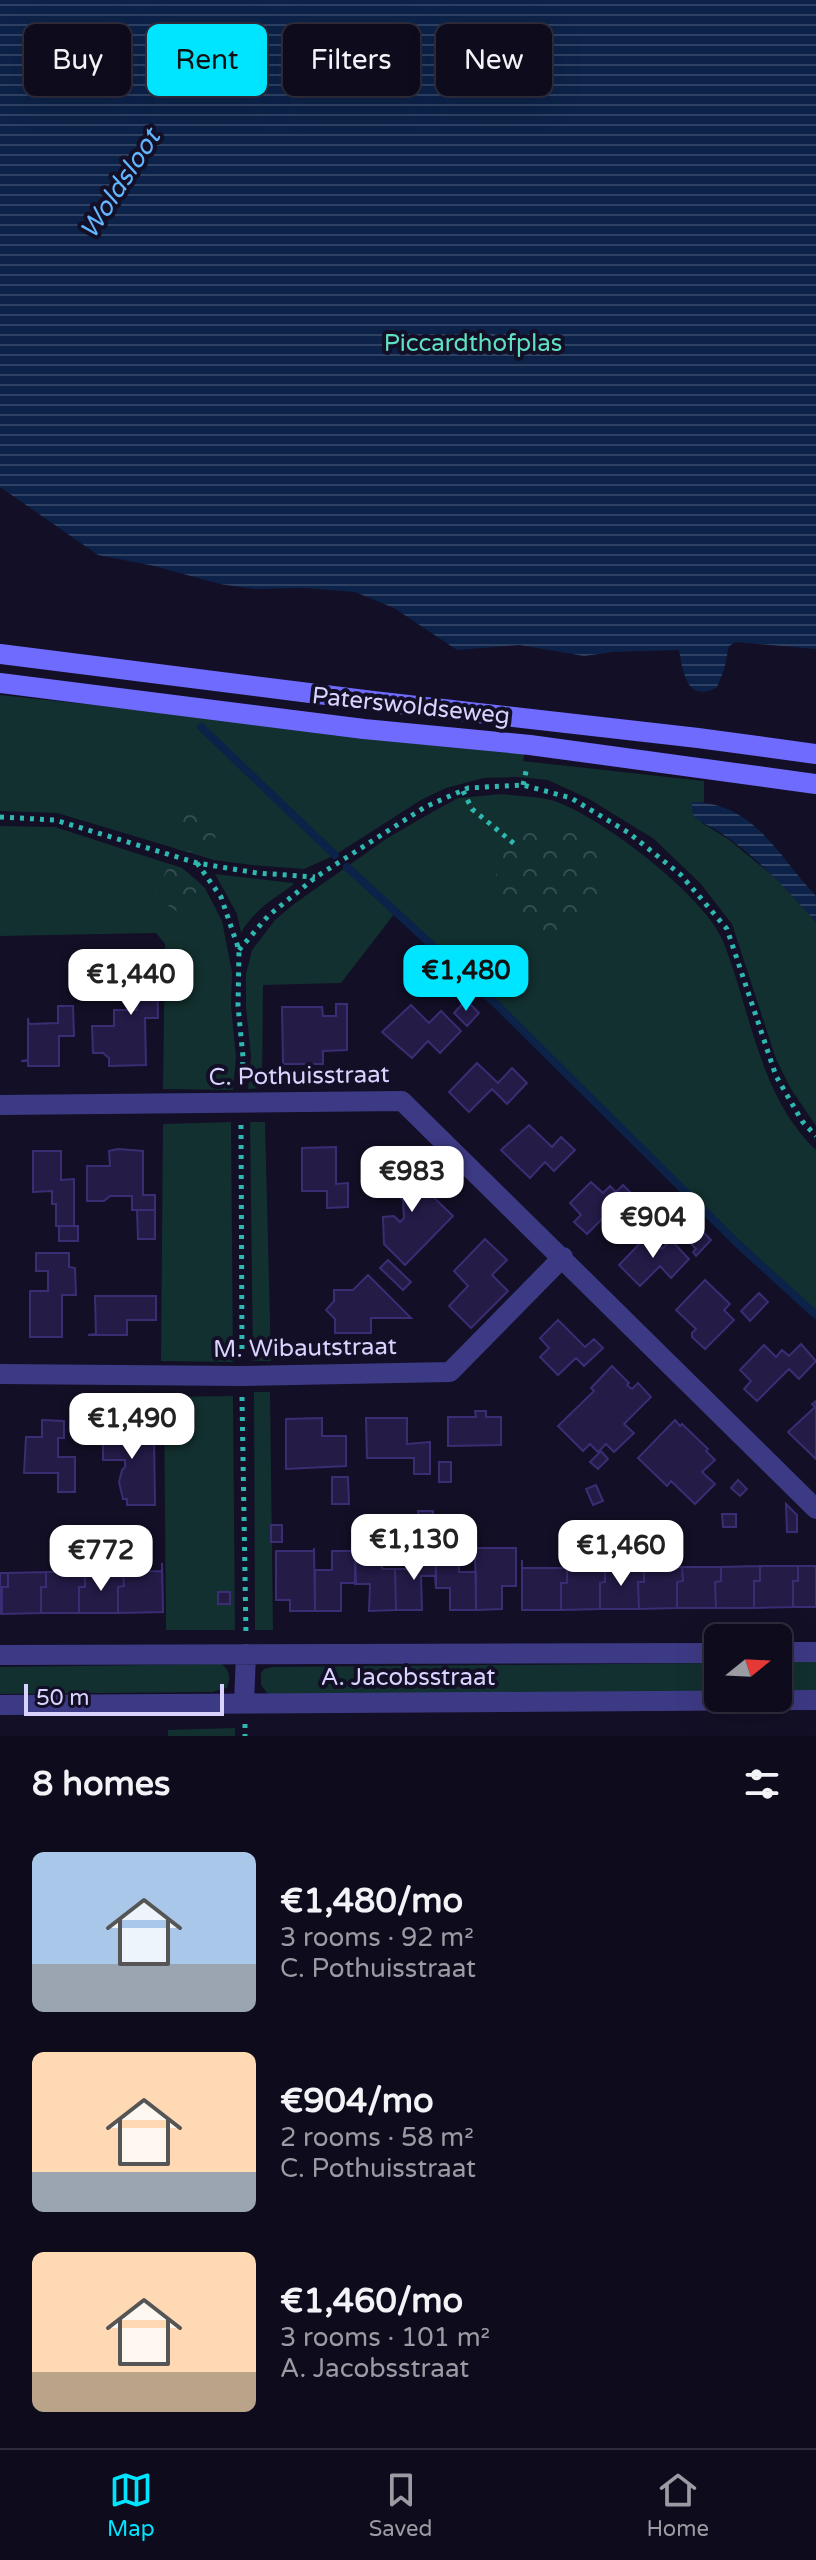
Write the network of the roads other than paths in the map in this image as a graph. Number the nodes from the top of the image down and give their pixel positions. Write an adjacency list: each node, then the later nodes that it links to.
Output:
1 (0, 654): 3 (main road, Paterswoldseweg)
2 (0, 683): 4 (main road, Paterswoldseweg)
3 (816, 754)
4 (816, 784)
5 (0, 1105): 6 (street, C. Pothuisstraat)
6 (563, 1257): 7 (street, M. Wibautstraat); 8 (street, C. Pothuisstraat)
7 (0, 1374)
8 (816, 1509)
9 (792, 1652): 10 (street)
10 (816, 1652)
11 (704, 1653): 12 (street, A. Jacobsstraat)
12 (246, 1654): 13 (street, A. Jacobsstraat); 15 (street)
13 (0, 1655)
14 (816, 1700): 15 (street, A. Jacobsstraat)
15 (244, 1703): 16 (street, A. Jacobsstraat)
16 (0, 1705)

